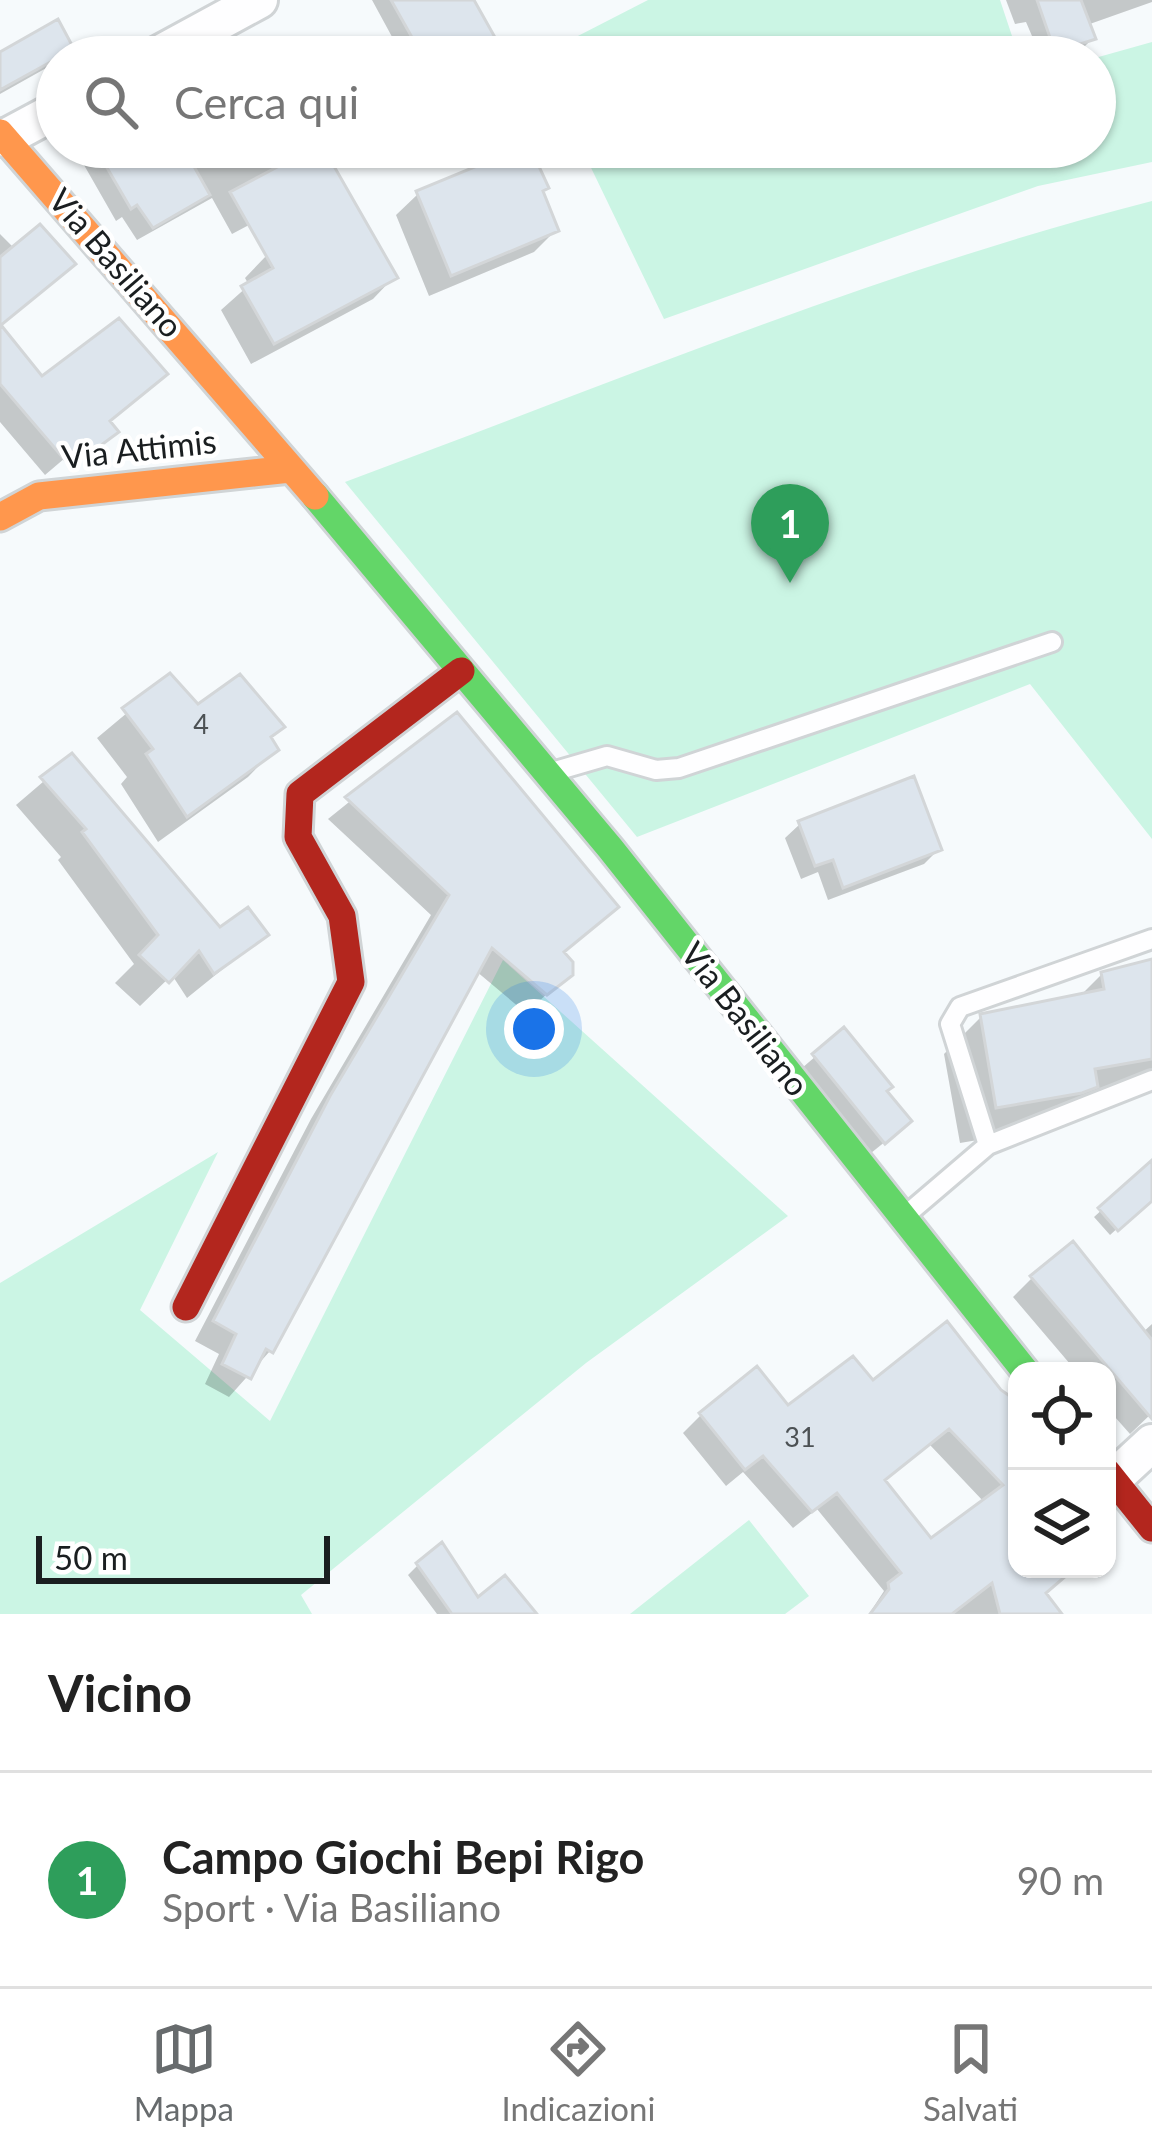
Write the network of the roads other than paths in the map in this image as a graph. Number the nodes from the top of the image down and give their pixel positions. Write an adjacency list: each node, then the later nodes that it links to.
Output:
1 (259, 0): 2 (street)
2 (193, 36)
3 (36, 120): 4 (street)
4 (3, 135): 5 (street, Via Basiliano)
5 (290, 469): 6 (street, Via Attimis); 8 (street, Via Basiliano)
6 (0, 518)
7 (1052, 642): 9 (lane)
8 (461, 671): 9 (street, Via Basiliano); 14 (street)
9 (547, 774): 13 (street, Via Basiliano)
10 (1152, 939): 12 (lane)
11 (1152, 1080): 12 (lane)
12 (988, 1145): 13 (lane)
13 (902, 1219): 15 (street, Via Basiliano)
14 (186, 1307)
15 (1018, 1362)
16 (1152, 1443): 17 (street)
17 (1116, 1470)
18 (1116, 1483): 19 (street)
19 (1152, 1528)

